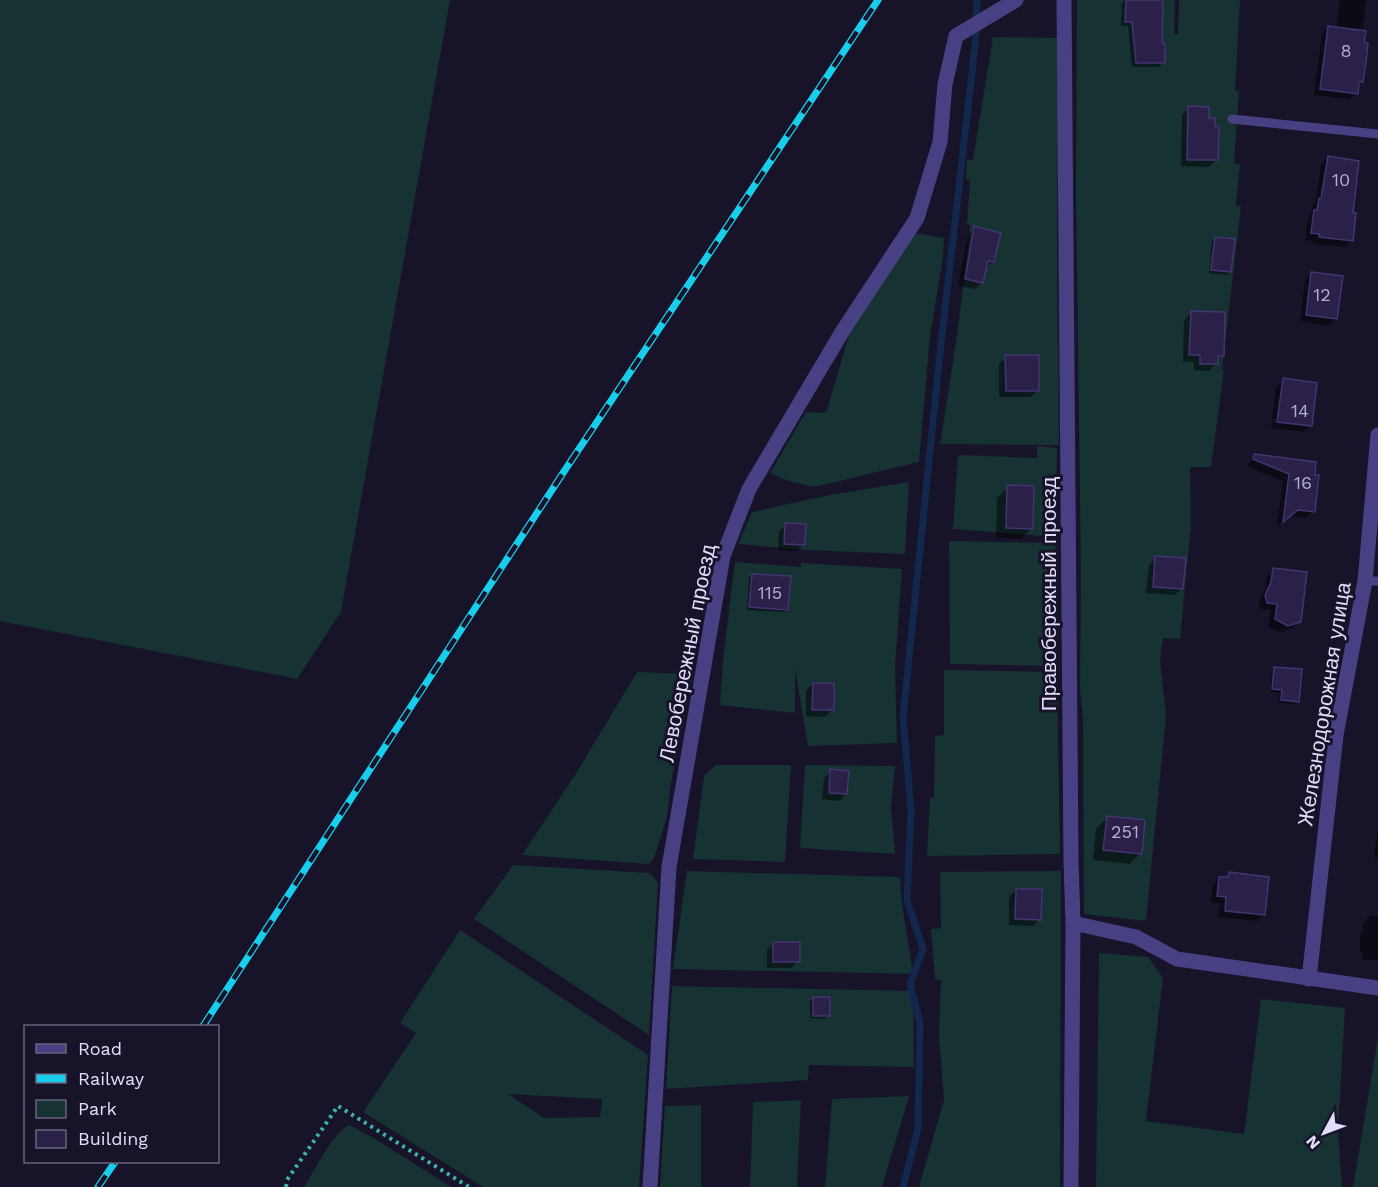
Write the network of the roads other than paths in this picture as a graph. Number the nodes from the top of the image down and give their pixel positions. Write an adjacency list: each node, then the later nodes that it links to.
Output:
1 (1064, 0): 7 (street, Правобережный проезд)
2 (1012, 2): 10 (street, Левобережный проезд)
3 (1232, 119): 4 (lane)
4 (1378, 134)
5 (1378, 435): 6 (street, Железнодорожная улица)
6 (1371, 581): 8 (street, Железнодорожная улица)
7 (1073, 923): 8 (street); 11 (street, Правобережный проезд)
8 (1310, 979): 9 (street)
9 (1378, 988)
10 (650, 1187)
11 (1071, 1187)

